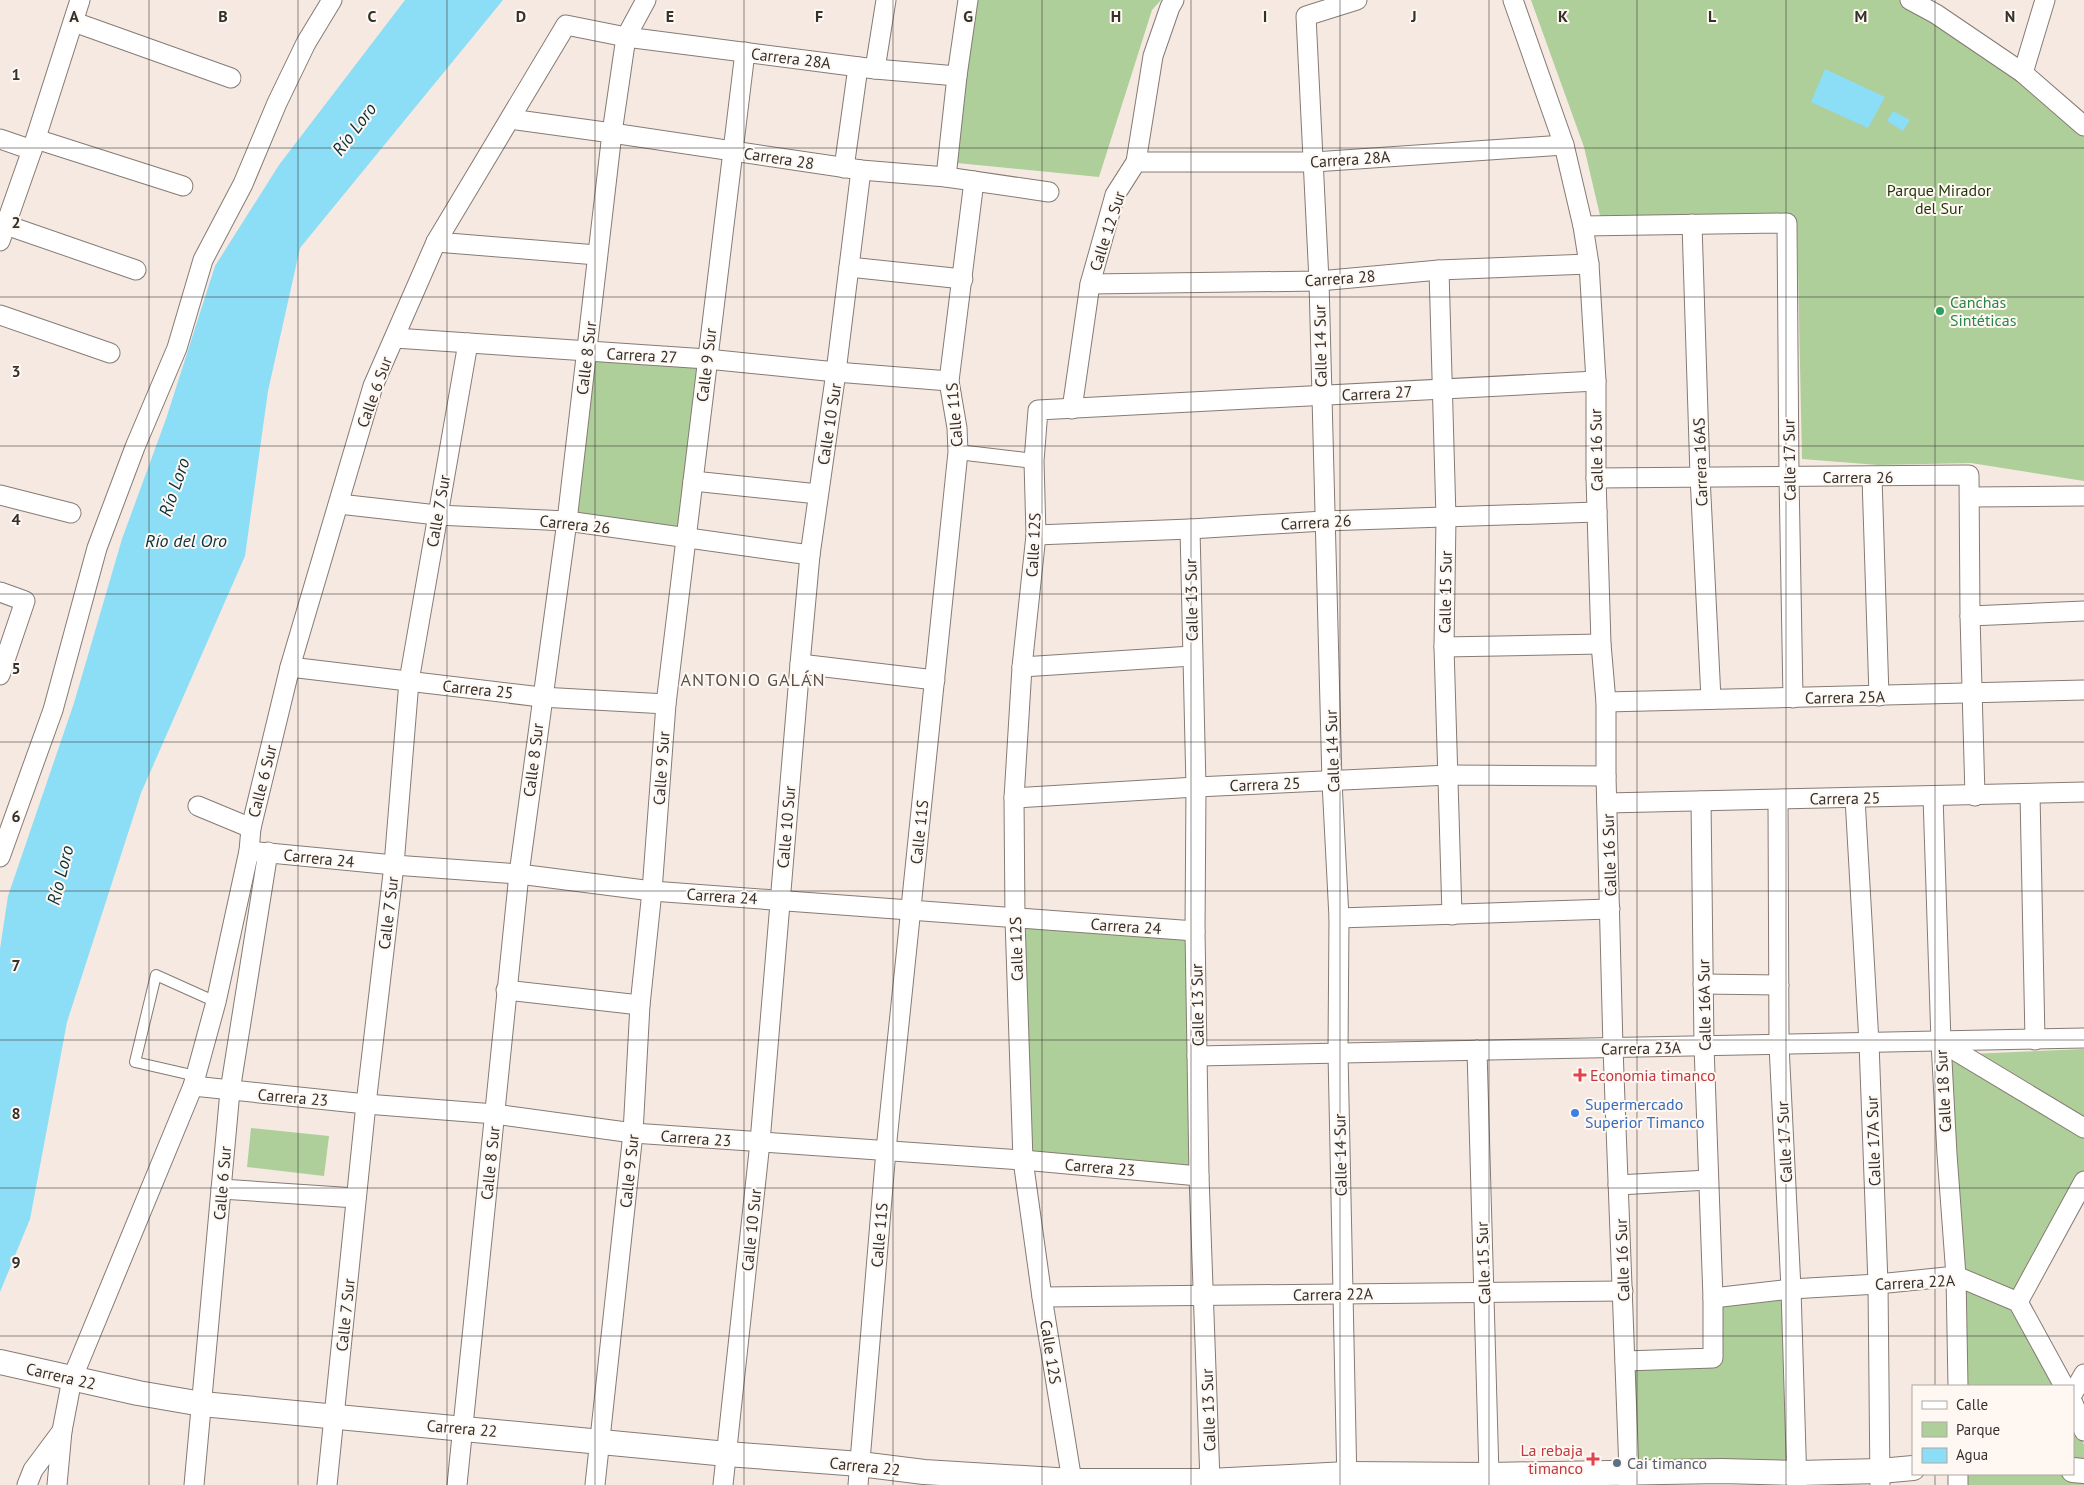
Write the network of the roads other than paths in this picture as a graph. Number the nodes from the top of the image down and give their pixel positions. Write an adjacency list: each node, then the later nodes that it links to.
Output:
1 (80, 0): 12 (street)
2 (332, 0): 117 (street)
3 (646, 0): 13 (street)
4 (886, 0): 15 (street, Calle 10 Sur)
5 (968, 0): 17 (street)
6 (1174, 0): 26 (street, Calle 12 Sur)
7 (1357, 0): 27 (street, Calle 14 Sur)
8 (1512, 0): 23 (street, Calle 16 Sur)
9 (1910, 0): 11 (street)
10 (2045, 0): 16 (street)
11 (1938, 7): 16 (street)
12 (74, 22): 18 (street); 24 (street)
13 (626, 37): 14 (street, Carrera 28A); 19 (street, Calle 6 Sur); 21 (street, Calle 8 Sur)
14 (745, 52): 15 (street, Carrera 28A); 25 (street, Calle 9 Sur)
15 (867, 68): 17 (street, Carrera 28A); 28 (street, Calle 10 Sur)
16 (2023, 73): 20 (street)
17 (956, 76): 29 (street)
18 (231, 78)
19 (510, 119): 21 (street, Carrera 28); 36 (street, Calle 6 Sur)
20 (2084, 126)
21 (612, 132): 25 (street, Carrera 28); 37 (street, Calle 8 Sur)
22 (0, 140): 24 (street)
23 (1564, 144): 27 (street, Carrera 28A); 34 (street, Calle 16 Sur)
24 (34, 145): 31 (street); 35 (street)
25 (733, 151): 28 (street, Carrera 28); 50 (street, Calle 9 Sur)
26 (1136, 162): 27 (street, Carrera 28A); 44 (street, Calle 12 Sur)
27 (1314, 162): 43 (street, Calle 14 Sur)
28 (852, 169): 29 (street, Carrera 28); 39 (street, Calle 10 Sur)
29 (946, 177): 30 (street, Carrera 28)
30 (974, 181): 32 (street, Carrera 28); 42 (street, Calle 11S)
31 (183, 186)
32 (1049, 192)
33 (1692, 224): 34 (street); 60 (street, Carrera 16AS); 61 (street, Calle 17 Sur)
34 (1583, 226): 38 (street, Calle 16 Sur)
35 (3, 233): 40 (street)
36 (436, 242): 37 (street); 46 (street, Calle 6 Sur)
37 (598, 255): 48 (street, Calle 8 Sur)
38 (1589, 264): 41 (street, Carrera 28); 53 (street, Calle 16 Sur)
39 (849, 267): 42 (street); 51 (street, Calle 10 Sur)
40 (136, 270)
41 (1439, 270): 43 (street, Carrera 28); 54 (street, Calle 15 Sur)
42 (963, 279): 52 (street, Calle 11S)
43 (1319, 281): 44 (street, Carrera 28); 55 (street, Calle 14 Sur)
44 (1090, 284): 56 (street, Calle 12 Sur)
45 (0, 315): 49 (street)
46 (395, 338): 47 (street, Carrera 27); 69 (street, Calle 6 Sur)
47 (468, 343): 48 (street, Carrera 27); 72 (street, Calle 7 Sur)
48 (586, 352): 50 (street, Carrera 27); 74 (street, Calle 8 Sur)
49 (110, 353)
50 (707, 359): 51 (street, Carrera 27); 64 (street, Calle 9 Sur)
51 (836, 372): 52 (street, Carrera 27); 65 (street, Calle 10 Sur)
52 (949, 381): 58 (street, Calle 11S)
53 (1596, 381): 54 (street, Carrera 27); 63 (street, Calle 16 Sur)
54 (1443, 390): 55 (street, Carrera 27); 73 (street, Calle 15 Sur)
55 (1321, 396): 56 (street, Carrera 27); 75 (street, Calle 14 Sur)
56 (1072, 409): 57 (street, Carrera 27)
57 (1038, 410): 59 (street, Calle 12S)
58 (958, 452): 59 (street); 90 (street, Calle 11S)
59 (1034, 461): 77 (street, Calle 12S)
60 (1700, 476): 61 (street, Carrera 26); 63 (street, Carrera 26); 97 (street, Carrera 16AS)
61 (1789, 477): 62 (street, Carrera 26); 96 (street, Calle 17 Sur)
62 (1872, 477): 68 (street, Carrera 26); 95 (street)
63 (1596, 478): 70 (street, Calle 16 Sur)
64 (693, 482): 65 (street); 78 (street, Calle 9 Sur)
65 (818, 494): 79 (street, Calle 10 Sur)
66 (0, 495): 71 (street)
67 (2084, 496): 68 (street)
68 (1970, 498): 82 (street)
69 (339, 504): 72 (street, Carrera 26); 87 (street, Calle 6 Sur)
70 (1597, 512): 73 (street, Carrera 26); 83 (street, Calle 16 Sur)
71 (71, 513)
72 (437, 515): 74 (street, Carrera 26); 91 (street, Calle 7 Sur)
73 (1446, 518): 75 (street, Carrera 26); 84 (street, Calle 15 Sur)
74 (567, 521): 78 (street, Carrera 26); 94 (street, Calle 8 Sur)
75 (1324, 521): 76 (street, Carrera 26); 102 (street, Calle 14 Sur)
76 (1190, 529): 77 (street, Carrera 26); 85 (street, Calle 13 Sur)
77 (1036, 534): 88 (street, Calle 12S)
78 (686, 537): 79 (street, Carrera 26); 99 (street, Calle 9 Sur)
79 (810, 555): 86 (street, Calle 10 Sur)
80 (0, 592): 89 (street)
81 (2084, 611): 82 (street)
82 (1970, 616): 93 (street)
83 (1602, 644): 84 (street); 98 (street, Calle 16 Sur)
84 (1444, 646): 100 (street, Calle 15 Sur)
85 (1192, 656): 88 (street); 103 (street, Calle 13 Sur)
86 (800, 664): 90 (street); 121 (street, Calle 10 Sur)
87 (290, 667): 91 (street, Carrera 25); 114 (street, Calle 6 Sur)
88 (1022, 668): 108 (street, Calle 12S)
89 (0, 675)
90 (935, 680): 123 (street, Calle 11S)
91 (409, 681): 94 (street, Carrera 25); 118 (street, Calle 7 Sur)
92 (2084, 690): 93 (street, Carrera 25A)
93 (1974, 694): 95 (street, Carrera 25A); 107 (street)
94 (541, 696): 99 (street, Carrera 25); 119 (street, Calle 8 Sur)
95 (1879, 696): 96 (street, Carrera 25A)
96 (1793, 698): 97 (street, Carrera 25A)
97 (1711, 700): 98 (street, Carrera 25A)
98 (1606, 702): 101 (street, Calle 16 Sur)
99 (666, 704): 120 (street, Calle 9 Sur)
100 (1449, 776): 101 (street, Carrera 25); 102 (street, Carrera 25); 124 (street, Calle 15 Sur)
101 (1606, 776): 112 (street, Calle 16 Sur)
102 (1332, 782): 103 (street, Carrera 25); 125 (street, Calle 14 Sur)
103 (1196, 787): 108 (street, Carrera 25); 127 (street, Calle 13 Sur)
104 (2084, 792): 105 (street, Carrera 25)
105 (2030, 794): 107 (street, Carrera 25); 134 (street)
106 (1933, 796): 107 (street, Carrera 25); 109 (street, Carrera 25); 135 (street, Calle 18 Sur)
107 (1975, 796)
108 (1014, 798): 126 (street, Calle 12S)
109 (1855, 798): 110 (street, Carrera 25); 136 (street, Calle 17A Sur)
110 (1778, 800): 111 (street, Carrera 25); 129 (street, Calle 17 Sur)
111 (1702, 801): 112 (street, Carrera 25); 128 (street, Calle 16A Sur)
112 (1607, 804): 122 (street, Calle 16 Sur)
113 (198, 806): 114 (street)
114 (251, 828): 115 (street, Calle 6 Sur)
115 (249, 851): 116 (street, Carrera 24); 131 (street, Calle 6 Sur)
116 (268, 852): 118 (street, Carrera 24); 144 (street, Calle 6 Sur)
117 (0, 857)
118 (394, 865): 119 (street, Carrera 24); 145 (street, Calle 7 Sur)
119 (519, 874): 120 (street, Carrera 24); 130 (street, Calle 8 Sur)
120 (652, 891): 121 (street, Carrera 24); 132 (street, Calle 9 Sur)
121 (780, 901): 123 (street, Carrera 24); 149 (street, Calle 10 Sur)
122 (1610, 909): 124 (street); 139 (street, Calle 16 Sur)
123 (910, 910): 126 (street, Carrera 24); 150 (street, Calle 11S)
124 (1452, 915): 125 (street)
125 (1339, 918): 141 (street, Calle 14 Sur)
126 (1015, 919): 127 (street, Carrera 24); 151 (street, Calle 12S)
127 (1195, 931): 142 (street, Calle 13 Sur)
128 (1703, 984): 129 (street); 138 (street, Calle 16A Sur)
129 (1779, 985): 137 (street, Calle 17 Sur)
130 (506, 990): 132 (street); 146 (street, Calle 8 Sur)
131 (216, 1002): 143 (street, Calle 6 Sur); 143 (lane)
132 (640, 1005): 148 (street, Calle 9 Sur)
133 (2084, 1038): 134 (street, Carrera 23A)
134 (2036, 1040): 135 (street, Carrera 23A)
135 (1941, 1042): 136 (street, Carrera 23A); 147 (street); 158 (street, Calle 18 Sur)
136 (1869, 1043): 137 (street, Carrera 23A); 159 (street, Calle 17A Sur)
137 (1779, 1045): 138 (street, Carrera 23A); 160 (street, Calle 17 Sur)
138 (1704, 1046): 139 (street, Carrera 23A); 153 (street, Calle 16A Sur)
139 (1613, 1048): 140 (street, Carrera 23A); 155 (street, Calle 16 Sur)
140 (1477, 1050): 141 (street, Carrera 23A); 162 (street, Calle 15 Sur)
141 (1338, 1053): 142 (street, Carrera 23A); 163 (street, Calle 14 Sur)
142 (1197, 1056): 152 (street, Calle 13 Sur)
143 (194, 1081): 144 (street, Carrera 23); 171 (street, Calle 6 Sur)
144 (230, 1091): 145 (street, Carrera 23); 156 (street, Calle 6 Sur)
145 (366, 1104): 146 (street, Carrera 23); 157 (street, Calle 7 Sur)
146 (495, 1114): 148 (street, Carrera 23); 178 (street, Calle 8 Sur)
147 (2084, 1128)
148 (633, 1133): 149 (street, Carrera 23); 181 (street, Calle 9 Sur)
149 (760, 1142): 150 (street, Carrera 23); 182 (street, Calle 10 Sur)
150 (886, 1150): 151 (street, Carrera 23); 184 (street, Calle 11S)
151 (1023, 1160): 152 (street, Carrera 23); 165 (street, Calle 12S)
152 (1199, 1176): 164 (street, Calle 13 Sur)
153 (1708, 1180): 155 (street); 166 (street, Calle 16A Sur)
154 (2084, 1181): 167 (street)
155 (1618, 1185): 161 (street, Calle 16 Sur)
156 (221, 1189): 157 (street); 175 (street, Calle 6 Sur)
157 (356, 1198): 177 (street, Calle 7 Sur)
158 (1956, 1276): 159 (street, Carrera 22A); 167 (street, Carrera 22A); 172 (street, Calle 18 Sur)
159 (1878, 1284): 160 (street, Carrera 22A); 188 (street, Calle 17A Sur)
160 (1792, 1289): 166 (street, Carrera 22A); 189 (street, Calle 17 Sur)
161 (1623, 1291): 162 (street, Carrera 22A); 169 (street, Calle 16 Sur)
162 (1484, 1292): 163 (street, Carrera 22A); 185 (street, Calle 15 Sur)
163 (1343, 1294): 164 (street, Carrera 22A); 190 (street, Calle 14 Sur)
164 (1204, 1295): 165 (street, Carrera 22A); 191 (street, Calle 13 Sur)
165 (1042, 1297): 192 (street, Calle 12S)
166 (1713, 1298): 169 (street, Calle 16A Sur)
167 (2018, 1302): 173 (street)
168 (2, 1362): 171 (street, Carrera 22)
169 (1625, 1362): 186 (street, Calle 16 Sur)
170 (2084, 1374): 174 (street)
171 (72, 1379): 175 (street, Carrera 22); 179 (street, Calle 6 Sur)
172 (1958, 1385)
173 (2063, 1385)
174 (2074, 1391)
175 (202, 1404): 177 (street, Carrera 22); 195 (street, Calle 6 Sur)
176 (2074, 1406): 180 (street)
177 (334, 1417): 178 (street, Carrera 22); 196 (street, Calle 7 Sur)
178 (462, 1428): 181 (street, Carrera 22); 197 (street, Calle 8 Sur)
179 (62, 1431): 193 (street); 194 (street, Calle 6 Sur)
180 (2084, 1431)
181 (599, 1442): 182 (street, Carrera 22); 198 (street, Calle 9 Sur)
182 (727, 1454): 184 (street, Carrera 22); 199 (street, Calle 10 Sur)
183 (1912, 1468): 188 (street, Carrera 22)
184 (859, 1475): 192 (street, Carrera 22)
185 (1489, 1475): 186 (street, Carrera 22); 190 (street, Carrera 22)
186 (1628, 1478): 187 (street, Carrera 22)
187 (1720, 1478): 189 (street, Carrera 22)
188 (1880, 1478): 189 (street, Carrera 22)
189 (1797, 1479)
190 (1347, 1480): 191 (street, Carrera 22)
191 (1210, 1481): 192 (street, Carrera 22)
192 (1072, 1483)
193 (27, 1485)
194 (57, 1485)
195 (194, 1485)
196 (327, 1485)
197 (457, 1485)
198 (595, 1485)
199 (723, 1485)

